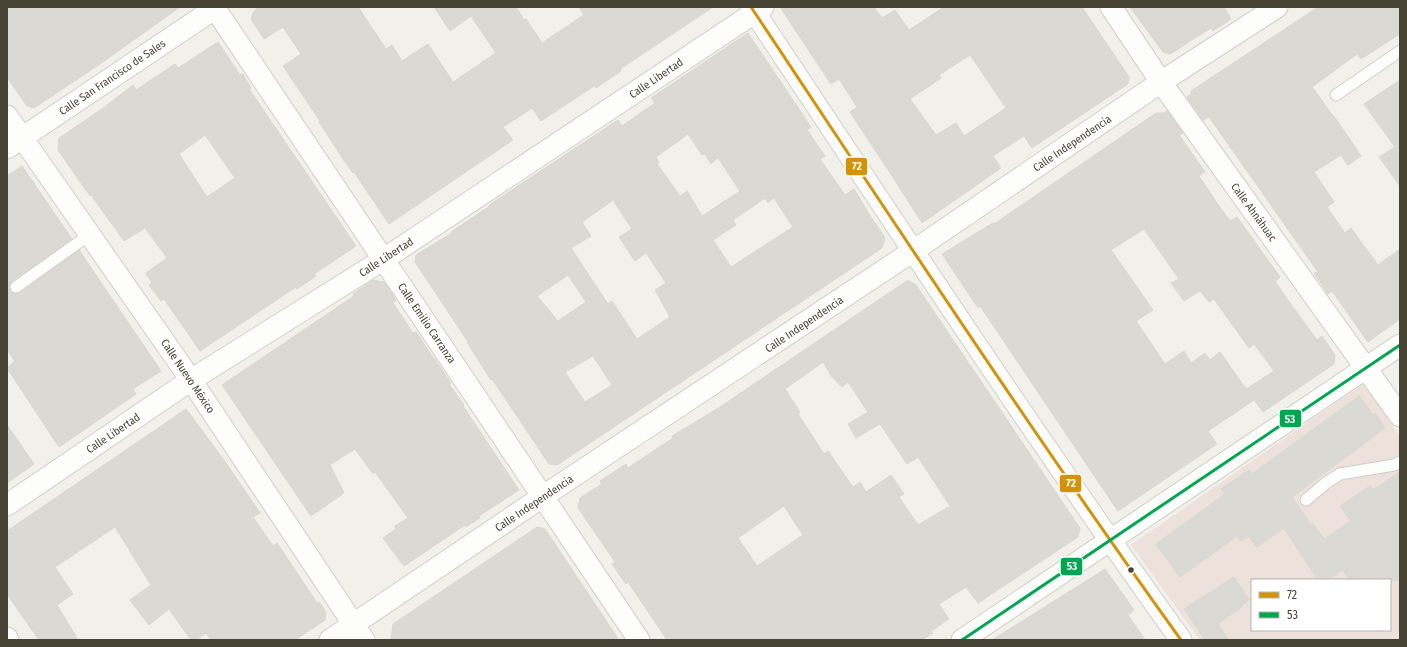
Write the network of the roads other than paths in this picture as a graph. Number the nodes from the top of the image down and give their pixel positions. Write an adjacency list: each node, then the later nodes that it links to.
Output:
1 (215, 7): 9 (street, Calle San Francisco de Sales); 12 (street, Calle Emilio Carranza)
2 (1111, 7): 6 (street, Calle Ahnáhuac)
3 (1277, 7): 6 (street, Calle Independencia)
4 (756, 9): 11 (street); 12 (street, Calle Libertad)
5 (1400, 51): 7 (lane)
6 (1161, 82): 11 (street, Calle Independencia); 15 (street, Calle Ahnáhuac)
7 (1336, 95)
8 (7, 116): 9 (street, Calle Nuevo México)
9 (14, 143): 10 (street, Calle Nuevo México)
10 (89, 235): 13 (lane); 16 (street, Calle Nuevo México)
11 (913, 251): 19 (street, Calle Independencia); 22 (street)
12 (384, 259): 16 (street, Calle Libertad); 19 (street, Calle Emilio Carranza)
13 (16, 287)
14 (1400, 345): 15 (street)
15 (1366, 369): 17 (street, Calle Ahnáhuac); 22 (street)
16 (191, 380): 21 (street, Calle Libertad); 23 (street, Calle Nuevo México)
17 (1400, 416)
18 (1400, 462): 20 (lane)
19 (542, 497): 23 (street, Calle Independencia); 25 (street, Calle Emilio Carranza)
20 (1306, 500)
21 (7, 505)
22 (1110, 541): 26 (street); 27 (street)
23 (359, 632): 24 (street, Calle Independencia)
24 (330, 640)
25 (639, 640)
26 (962, 640)
27 (1181, 640)

